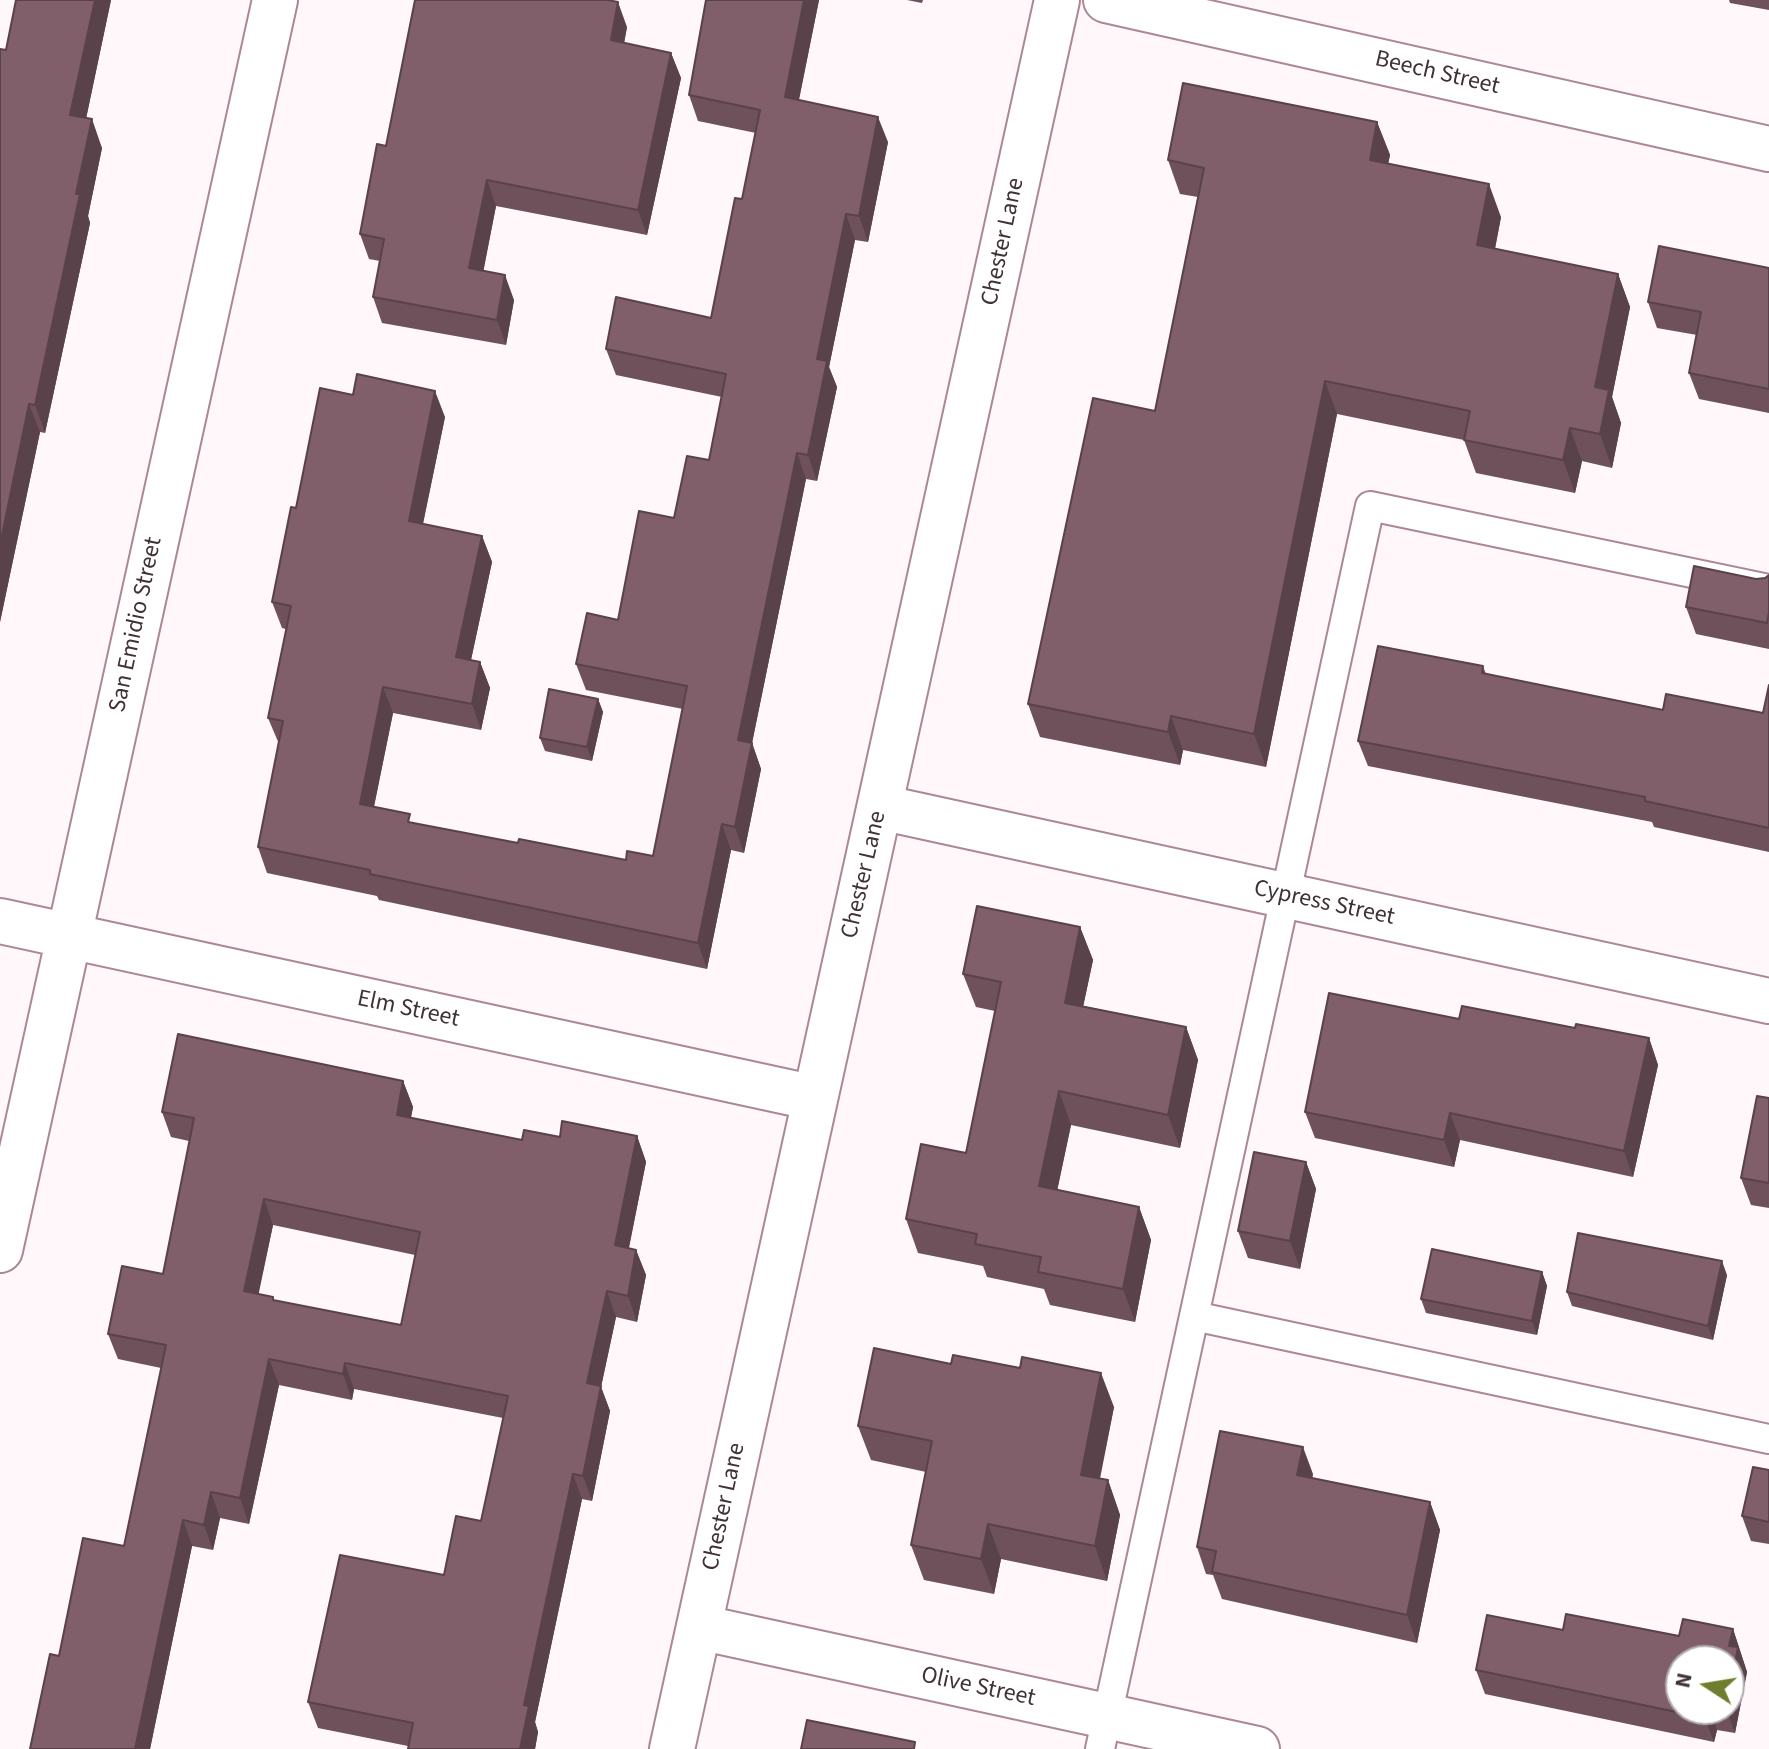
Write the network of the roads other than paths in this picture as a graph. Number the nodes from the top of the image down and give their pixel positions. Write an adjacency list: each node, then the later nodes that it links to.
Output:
1 (275, 0): 9 (street, San Emidio Street)
2 (1057, 0): 6 (street, Chester Lane)
3 (1106, 0): 4 (street, Beech Street)
4 (1769, 149)
5 (1769, 589): 7 (lane)
6 (880, 807): 7 (street, Cypress Street); 11 (street, Chester Lane)
7 (1287, 896): 10 (street, Cypress Street); 13 (lane)
8 (0, 921): 9 (street, Elm Street)
9 (68, 936): 11 (street, Elm Street); 12 (street, San Emidio Street)
10 (1769, 1001)
11 (815, 1098): 15 (street, Chester Lane)
12 (0, 1250)
13 (1194, 1316): 14 (lane); 16 (lane)
14 (1769, 1439)
15 (699, 1627): 16 (street, Olive Street); 17 (street, Chester Lane)
16 (1103, 1733): 18 (street, Olive Street)
17 (672, 1749)
18 (1257, 1749)

